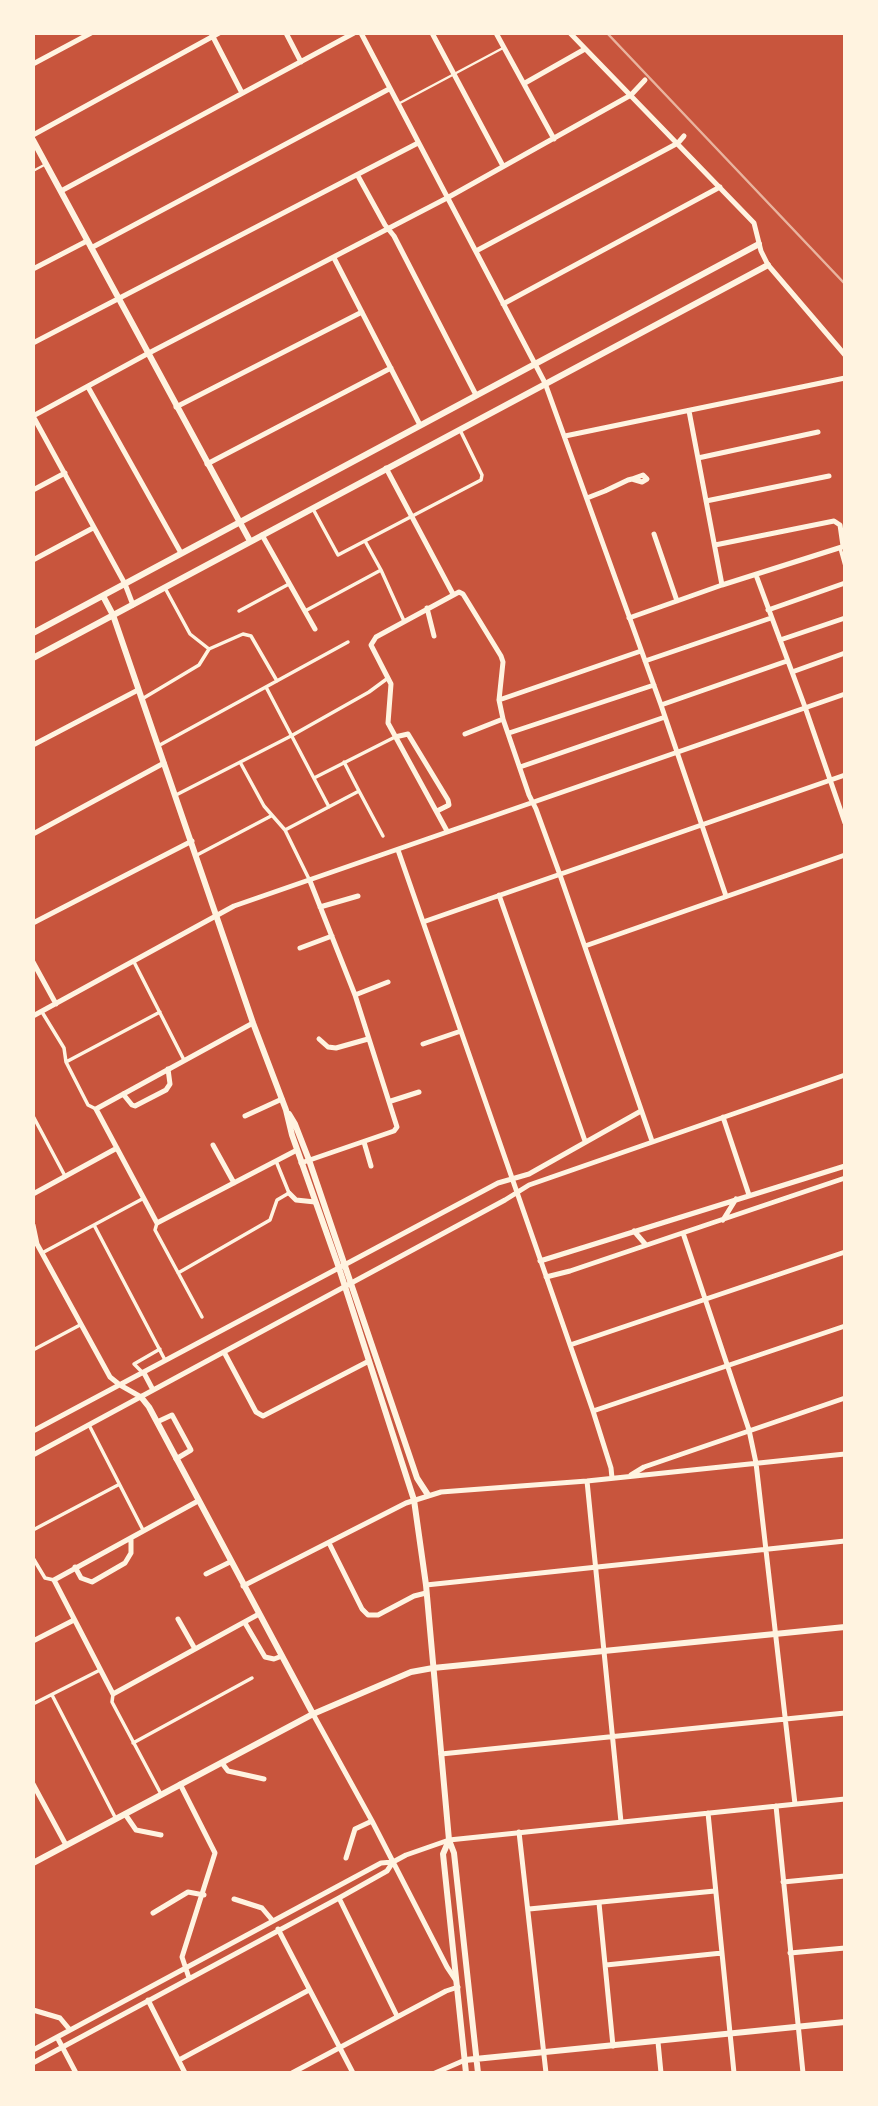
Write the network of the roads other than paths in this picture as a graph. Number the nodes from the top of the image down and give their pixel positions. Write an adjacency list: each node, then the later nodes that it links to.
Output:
1 (91, 33): 12 (street)
2 (286, 33): 11 (street)
3 (354, 33): 11 (street)
4 (361, 33): 16 (street)
5 (432, 33): 13 (street)
6 (496, 33): 9 (street)
7 (570, 33): 10 (street)
8 (214, 34): 17 (street); 21 (street)
9 (504, 47): 13 (lane); 15 (street)
10 (585, 49): 15 (street); 18 (street)
11 (301, 62): 17 (street)
12 (33, 64)
13 (454, 74): 19 (lane); 26 (street)
14 (645, 80): 18 (street)
15 (525, 83): 22 (street)
16 (389, 89): 19 (street); 33 (street)
17 (242, 93): 30 (street)
18 (631, 95): 22 (street); 24 (street)
19 (398, 104): 23 (street)
20 (684, 136): 24 (street)
21 (33, 137): 25 (street)
22 (554, 139): 26 (street)
23 (418, 143): 28 (street); 31 (street)
24 (678, 143): 29 (street); 35 (street)
25 (46, 164): 27 (lane); 30 (street)
26 (503, 166): 31 (street)
27 (33, 171)
28 (358, 176): 32 (street); 39 (street)
29 (720, 187): 34 (street); 40 (street)
30 (61, 191): 33 (street)
31 (447, 198): 32 (street); 35 (street)
32 (389, 230): 36 (street); 50 (street)
33 (89, 244): 38 (street); 39 (street)
34 (759, 244): 37 (street); 45 (street)
35 (476, 251): 40 (street)
36 (334, 258): 41 (street); 43 (street)
37 (768, 265): 44 (street); 48 (street)
38 (33, 269)
39 (119, 301): 42 (street); 43 (street)
40 (503, 304): 45 (street)
41 (362, 312): 46 (street); 51 (street)
42 (33, 343)
43 (147, 354): 49 (street); 51 (street)
44 (845, 355)
45 (536, 364): 48 (street); 50 (street)
46 (391, 368): 54 (street); 59 (street)
47 (845, 378): 52 (street)
48 (545, 383): 55 (street); 57 (street)
49 (88, 387): 53 (street); 77 (street)
50 (476, 395): 54 (street)
51 (176, 407): 59 (street)
52 (689, 411): 57 (street); 58 (street)
53 (33, 416): 61 (street)
54 (420, 425): 69 (street)
55 (459, 428): 60 (street); 68 (street)
56 (818, 432): 58 (street)
57 (565, 436): 65 (street)
58 (698, 458): 66 (street)
59 (207, 464): 69 (street)
60 (386, 468): 67 (street); 68 (street)
61 (65, 473): 64 (street); 70 (street)
62 (829, 476): 66 (street)
63 (632, 478): 65 (street)
64 (33, 490)
65 (587, 498): 96 (street)
66 (706, 500): 75 (street)
67 (312, 507): 72 (street); 74 (street)
68 (412, 515): 74 (street); 87 (street)
69 (239, 522): 73 (street); 77 (street)
70 (93, 528): 78 (street); 83 (street)
71 (654, 534): 89 (street)
72 (262, 535): 73 (street); 84 (street)
73 (250, 541): 86 (street)
74 (365, 541): 80 (street)
75 (715, 545): 76 (street); 85 (street)
76 (842, 546): 79 (street); 81 (street)
77 (181, 553): 83 (street)
78 (33, 560)
79 (845, 566)
80 (381, 570): 94 (street); 99 (street)
81 (755, 575): 85 (street); 92 (street)
82 (845, 583): 92 (street)
83 (125, 584): 88 (street); 90 (street)
84 (289, 584): 93 (street); 94 (street)
85 (722, 585): 89 (street)
86 (165, 588): 90 (street); 105 (street)
87 (453, 594): 91 (street); 119 (street)
88 (103, 596): 95 (street); 101 (street)
89 (677, 601): 96 (street)
90 (133, 605): 95 (street)
91 (427, 608): 99 (street); 102 (street)
92 (768, 610): 97 (street)
93 (239, 611)
94 (305, 611): 100 (street)
95 (113, 615): 108 (street); 116 (street)
96 (629, 618): 106 (street)
97 (771, 618): 103 (street); 110 (street)
98 (845, 618): 103 (street)
99 (404, 621): 112 (street)
100 (315, 629)
101 (33, 633)
102 (434, 636)
103 (779, 640): 109 (street)
104 (348, 642): 113 (street)
105 (209, 649): 113 (street); 118 (street)
106 (641, 651): 110 (street); 119 (street)
107 (845, 653): 111 (street)
108 (33, 658)
109 (787, 661): 111 (street); 120 (street)
110 (645, 662): 114 (street)
111 (792, 672): 121 (street)
112 (388, 678): 126 (street); 127 (street)
113 (277, 681): 115 (street)
114 (654, 685): 120 (street); 124 (street)
115 (266, 687): 126 (street); 129 (street)
116 (138, 690): 118 (street); 128 (street)
117 (845, 694): 121 (street)
118 (142, 699): 129 (street)
119 (499, 700): 123 (street)
120 (661, 705): 122 (street)
121 (805, 707): 130 (street); 137 (street)
122 (665, 717): 130 (street); 134 (street)
123 (503, 719): 124 (street); 125 (street)
124 (509, 733): 134 (street)
125 (465, 734)
126 (291, 736): 131 (street); 136 (street)
127 (395, 737): 132 (street); 142 (street); 142 (street)
128 (33, 745)
129 (158, 746): 133 (street)
130 (677, 751): 140 (street); 145 (street)
131 (240, 762): 139 (street); 143 (street)
132 (344, 762): 136 (street); 138 (street)
133 (164, 763): 139 (street); 148 (street)
134 (520, 767): 140 (street)
135 (845, 775): 137 (street)
136 (314, 779): 141 (street)
137 (830, 780): 144 (street); 145 (street)
138 (359, 791): 141 (street); 149 (street)
139 (176, 795): 150 (street)
140 (533, 802): 147 (street); 154 (street)
141 (330, 807): 146 (street)
142 (437, 811): 147 (street)
143 (271, 816): 146 (street); 152 (street)
144 (845, 823)
145 (701, 825): 154 (street); 158 (street)
146 (285, 830): 155 (street)
147 (447, 831): 151 (street)
148 (33, 834)
149 (383, 836)
150 (192, 841): 152 (street); 162 (street)
151 (398, 850): 155 (street); 161 (street)
152 (197, 855): 160 (street)
153 (845, 855): 158 (street)
154 (560, 875): 156 (street); 164 (street)
155 (310, 881): 159 (street); 160 (street)
156 (499, 895): 161 (street); 193 (street)
157 (358, 896): 159 (street)
158 (726, 896): 164 (street)
159 (320, 907): 163 (street)
160 (217, 916): 167 (street); 174 (street)
161 (423, 922): 175 (street)
162 (33, 923)
163 (332, 936): 165 (street); 169 (street)
164 (585, 946): 189 (street)
165 (300, 948)
166 (33, 962): 170 (street)
167 (134, 962): 170 (street); 172 (street)
168 (388, 982): 169 (street)
169 (355, 995): 177 (street)
170 (56, 1004): 171 (street)
171 (41, 1012): 173 (street); 180 (street)
172 (160, 1012): 179 (street); 180 (street)
173 (33, 1016)
174 (254, 1023): 179 (street); 185 (street)
175 (461, 1031): 178 (street); 204 (street)
176 (319, 1039): 177 (street)
177 (368, 1039): 186 (street)
178 (423, 1044)
179 (184, 1060): 181 (street)
180 (66, 1062): 187 (street)
181 (168, 1069): 184 (street); 184 (street)
182 (845, 1075): 192 (street)
183 (419, 1092): 186 (street)
184 (124, 1094): 187 (street)
185 (282, 1099): 188 (street); 191 (street)
186 (391, 1101): 195 (street)
187 (96, 1109): 197 (street)
188 (286, 1110): 198 (street); 200 (street)
189 (641, 1111): 193 (street); 194 (street)
190 (33, 1116): 203 (street)
191 (245, 1116)
192 (723, 1117): 194 (street); 210 (street)
193 (585, 1141): 204 (street)
194 (652, 1141): 207 (street)
195 (364, 1142): 200 (street); 201 (street)
196 (213, 1145): 206 (street)
197 (117, 1148): 203 (street); 211 (street)
198 (297, 1150): 199 (street); 200 (street)
199 (276, 1161): 206 (street); 208 (street)
200 (305, 1161): 213 (street); 225 (street)
201 (371, 1166)
202 (845, 1166): 210 (street)
203 (65, 1176): 209 (street)
204 (514, 1178): 207 (street); 225 (street)
205 (845, 1178): 214 (street)
206 (234, 1183): 215 (street)
207 (518, 1192): 224 (street); 228 (street)
208 (289, 1193): 213 (street); 226 (street)
209 (33, 1194)
210 (749, 1195): 212 (street)
211 (144, 1198): 215 (street); 217 (street)
212 (736, 1199): 214 (street); 218 (street)
213 (315, 1202): 225 (street)
214 (723, 1220): 219 (street)
215 (158, 1223): 226 (street)
216 (33, 1225): 220 (street)
217 (94, 1225): 223 (street); 234 (street)
218 (634, 1231): 221 (street); 224 (street)
219 (683, 1233): 221 (street); 229 (street)
220 (35, 1245): 223 (street)
221 (646, 1245): 227 (street)
222 (845, 1252): 229 (street)
223 (42, 1253): 231 (street)
224 (540, 1261): 227 (street)
225 (342, 1266): 228 (street); 237 (street)
226 (178, 1273): 230 (street)
227 (546, 1277): 233 (street)
228 (347, 1284): 236 (street); 238 (street); 258 (street)
229 (705, 1300): 233 (street); 239 (street)
230 (202, 1317)
231 (80, 1325): 235 (street); 241 (street)
232 (845, 1326): 239 (street)
233 (570, 1345): 245 (street)
234 (161, 1349): 237 (street); 240 (street)
235 (33, 1350)
236 (224, 1352): 238 (street); 242 (street)
237 (165, 1361): 240 (street)
238 (369, 1362): 259 (street)
239 (727, 1365): 245 (street); 248 (street)
240 (144, 1373): 241 (street); 242 (street)
241 (120, 1385): 243 (street); 249 (street)
242 (152, 1390): 243 (street)
243 (141, 1397): 246 (street); 247 (street)
244 (845, 1398): 248 (street)
245 (593, 1411): 255 (street)
246 (157, 1422): 252 (street); 252 (street)
247 (89, 1425): 251 (street); 257 (street)
248 (749, 1430): 253 (street); 254 (street)
249 (33, 1431)
250 (845, 1454): 253 (street)
251 (33, 1455)
252 (176, 1459): 260 (street)
253 (756, 1463): 254 (street); 266 (street)
254 (628, 1477): 255 (street)
255 (612, 1478): 256 (street)
256 (587, 1481): 258 (street); 270 (street)
257 (119, 1484): 261 (street); 262 (street)
258 (428, 1495): 259 (street)
259 (414, 1500): 265 (street); 273 (street)
260 (198, 1502): 262 (street); 268 (street)
261 (33, 1530)
262 (144, 1530): 263 (street)
263 (131, 1538): 269 (street); 269 (street)
264 (845, 1541): 266 (street)
265 (329, 1543): 274 (street); 275 (street)
266 (766, 1549): 270 (street); 281 (street)
267 (33, 1558): 272 (street)
268 (230, 1562): 271 (street); 274 (street)
269 (75, 1567): 272 (street)
270 (596, 1567): 273 (street); 284 (street)
271 (206, 1574)
272 (54, 1580): 278 (street)
273 (426, 1585): 275 (street)
274 (243, 1586): 276 (street)
275 (426, 1593): 286 (street)
276 (259, 1614): 279 (street); 285 (street)
277 (178, 1619): 283 (street)
278 (74, 1620): 282 (street); 287 (street)
279 (245, 1623): 283 (street); 285 (street)
280 (845, 1627): 281 (street)
281 (776, 1634): 284 (street); 294 (street)
282 (33, 1641)
283 (195, 1649): 289 (street)
284 (604, 1652): 286 (street); 295 (street)
285 (282, 1656): 292 (street)
286 (433, 1668): 292 (street); 297 (street)
287 (101, 1670): 289 (street); 290 (street)
288 (252, 1678): 296 (street)
289 (113, 1694): 296 (street)
290 (52, 1695): 291 (street); 309 (street)
291 (33, 1704)
292 (313, 1713): 298 (street); 310 (street)
293 (845, 1713): 294 (street)
294 (785, 1719): 295 (street); 305 (street)
295 (611, 1737): 297 (street); 311 (street)
296 (133, 1743): 303 (street)
297 (441, 1754): 314 (street)
298 (222, 1763): 299 (street); 301 (street)
299 (264, 1779)
300 (33, 1784): 302 (street)
301 (180, 1784): 303 (street); 322 (street)
302 (36, 1794): 315 (street)
303 (161, 1794): 308 (street)
304 (845, 1799): 305 (street)
305 (795, 1804): 306 (street)
306 (776, 1806): 307 (street); 320 (street)
307 (708, 1813): 311 (street); 321 (street)
308 (125, 1814): 309 (street); 313 (street)
309 (116, 1819): 315 (street)
310 (372, 1821): 316 (street); 317 (street)
311 (621, 1822): 312 (street)
312 (519, 1832): 314 (street); 326 (street)
313 (161, 1835)
314 (449, 1840): 317 (street); 336 (street); 352 (street)
315 (65, 1845): 318 (street)
316 (346, 1858)
317 (393, 1862): 323 (street); 328 (street); 336 (street)
318 (33, 1863)
319 (845, 1876): 320 (street)
320 (783, 1882): 332 (street)
321 (715, 1891): 325 (street); 331 (street)
322 (204, 1895): 327 (street); 334 (street)
323 (339, 1898): 329 (street); 340 (street)
324 (234, 1899): 328 (street)
325 (599, 1903): 326 (street); 333 (street)
326 (528, 1909): 351 (street)
327 (153, 1913)
328 (273, 1921): 334 (street)
329 (278, 1930): 335 (street); 337 (street)
330 (845, 1948): 332 (street)
331 (722, 1953): 333 (street); 344 (street)
332 (790, 1953): 342 (street)
333 (606, 1965): 347 (street)
334 (185, 1968): 335 (street); 343 (street)
335 (189, 1978): 338 (street)
336 (458, 1984): 340 (street); 354 (street)
337 (309, 1990): 349 (street); 353 (street)
338 (148, 2000): 348 (street); 353 (street)
339 (33, 2010): 343 (street)
340 (397, 2016): 349 (street)
341 (845, 2022): 342 (street)
342 (798, 2027): 344 (street); 366 (street)
343 (70, 2030): 345 (street)
344 (729, 2034): 346 (street); 365 (street)
345 (57, 2037): 348 (street); 350 (street)
346 (658, 2042): 347 (street); 364 (street)
347 (613, 2046): 351 (street)
348 (63, 2047): 355 (street); 356 (street)
349 (339, 2047): 358 (street); 359 (street)
350 (33, 2050)
351 (543, 2053): 352 (street); 363 (street)
352 (476, 2059): 354 (street); 362 (street)
353 (178, 2060): 357 (street)
354 (465, 2060): 360 (street); 361 (street)
355 (33, 2063)
356 (76, 2073)
357 (185, 2073)
358 (292, 2073)
359 (353, 2073)
360 (435, 2073)
361 (466, 2073)
362 (478, 2073)
363 (546, 2073)
364 (661, 2073)
365 (734, 2073)
366 (803, 2073)

